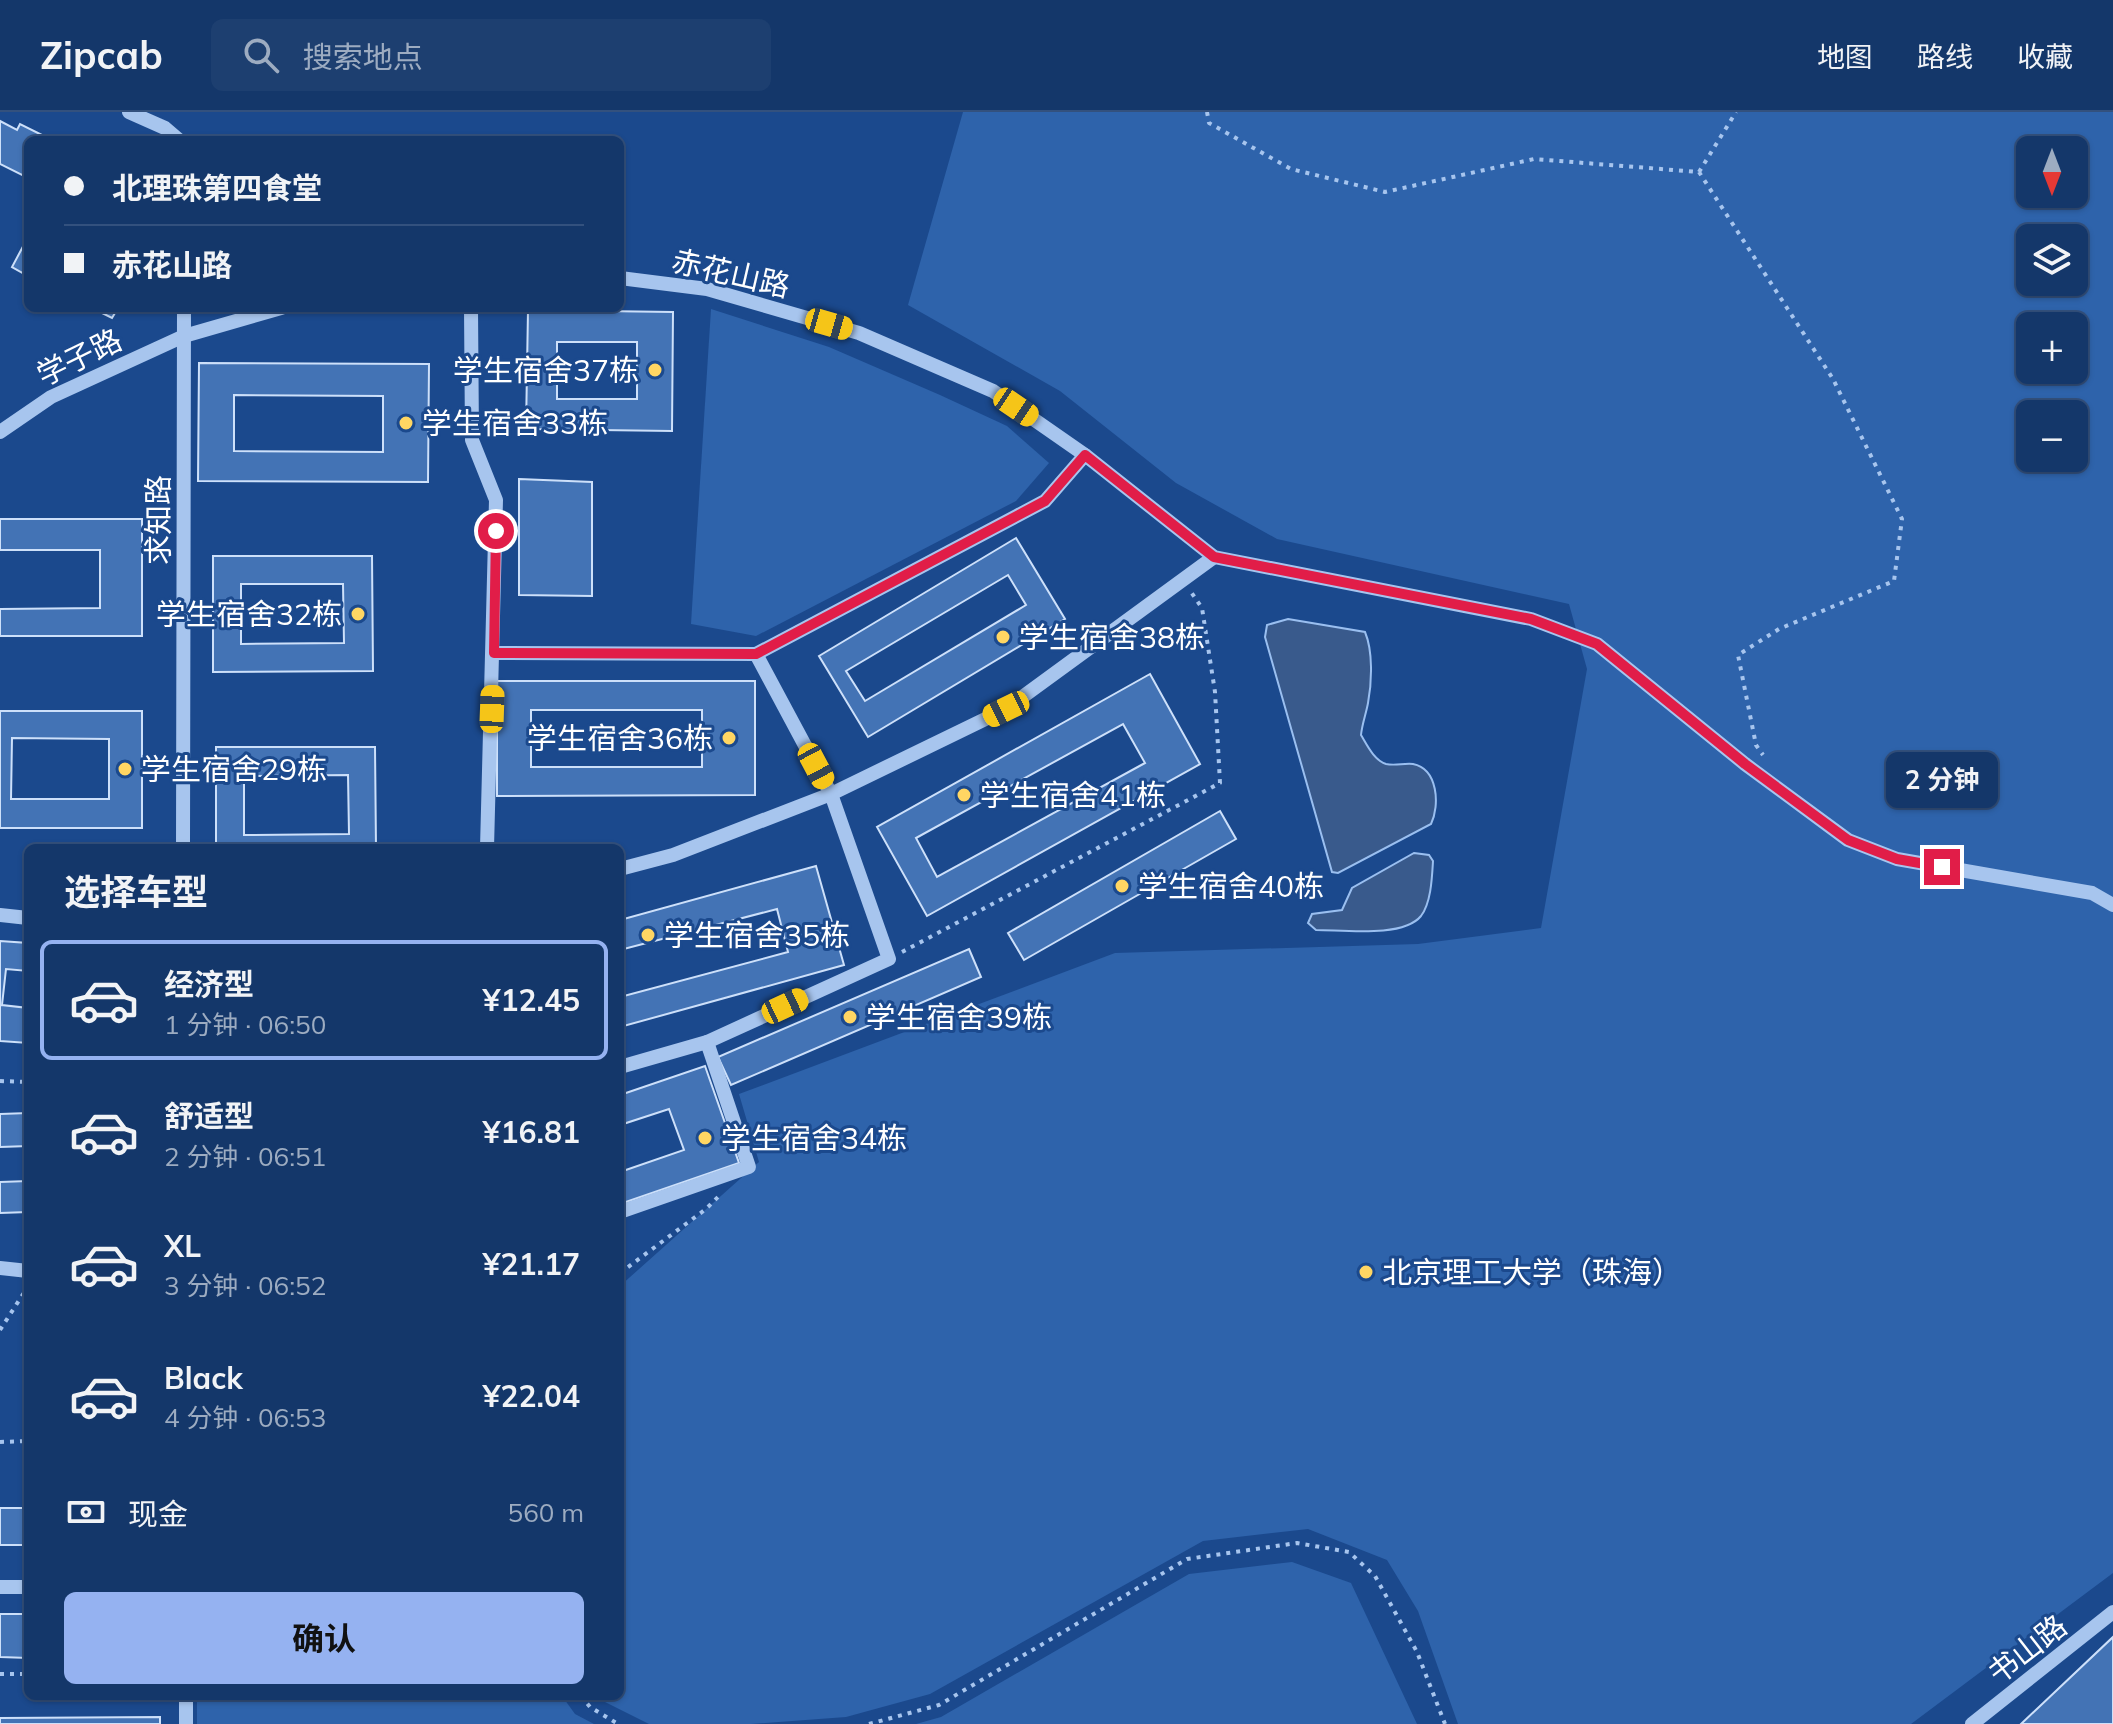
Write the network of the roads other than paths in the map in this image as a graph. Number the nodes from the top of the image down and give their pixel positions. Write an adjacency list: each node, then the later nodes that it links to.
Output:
1 (129, 112): 2 (street)
2 (174, 136)
3 (624, 279): 9 (street, 赤花山路)
4 (184, 312): 7 (street)
5 (267, 312): 7 (street)
6 (471, 312): 11 (street)
7 (184, 336): 8 (street, 学子路); 14 (street, 求知路)
8 (0, 432)
9 (1085, 455): 10 (street, 赤花山路); 12 (street)
10 (1214, 557): 13 (street); 17 (street, 赤花山路)
11 (494, 653): 12 (street); 15 (street)
12 (756, 654): 13 (street)
13 (831, 794): 16 (street); 20 (street)
14 (183, 844)
15 (487, 844)
16 (624, 868)
17 (2113, 905)
18 (0, 915): 19 (street)
19 (24, 918)
20 (707, 1042): 21 (street); 22 (street)
21 (624, 1066)
22 (624, 1211)
23 (0, 1268): 24 (street)
24 (24, 1271)
25 (0, 1587): 26 (street)
26 (24, 1587)
27 (2113, 1612): 30 (street, 书山路)
28 (186, 1700): 29 (street)
29 (186, 1724)
30 (1972, 1724)

